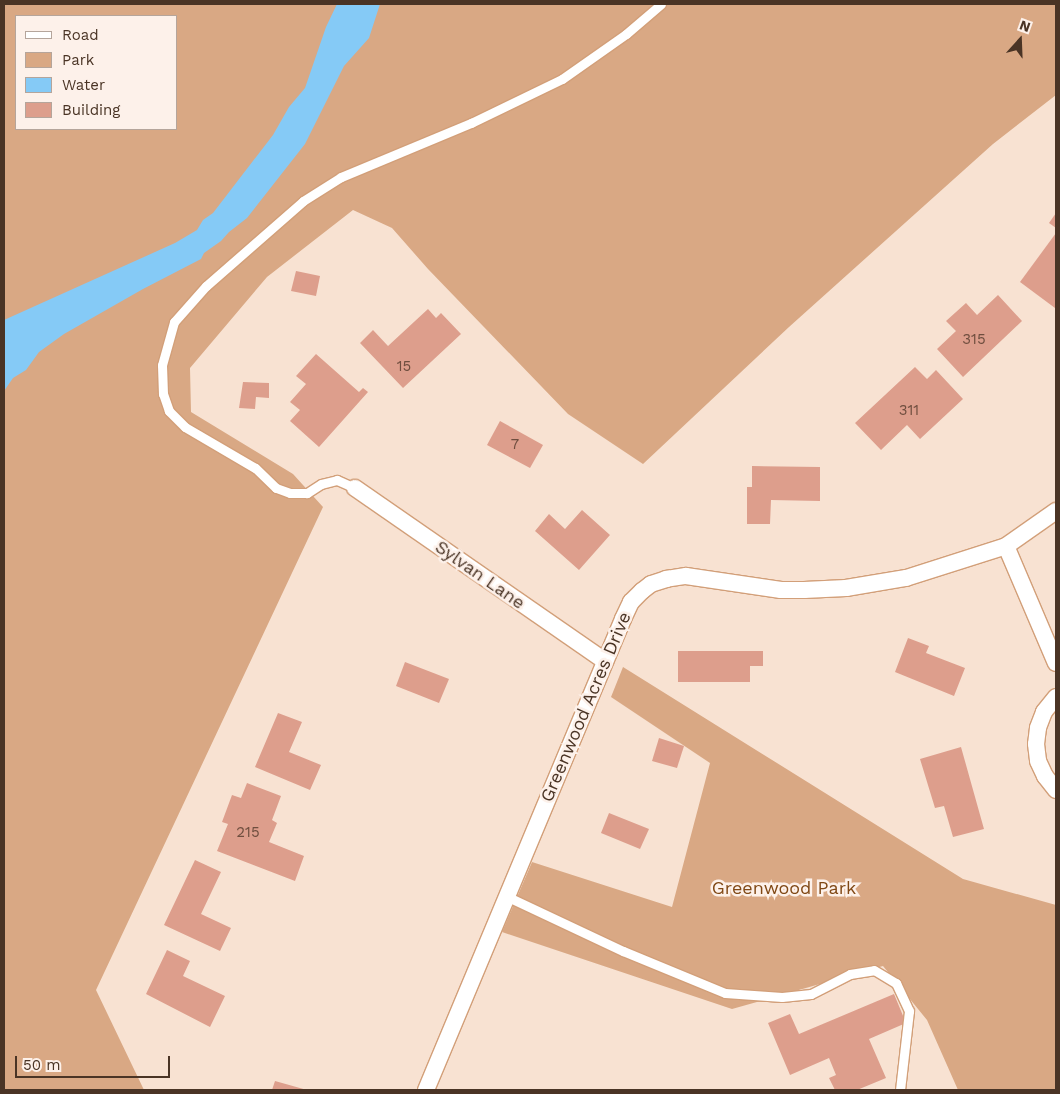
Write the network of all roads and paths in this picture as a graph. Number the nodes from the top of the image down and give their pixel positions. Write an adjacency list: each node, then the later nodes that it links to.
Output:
1 (661, 4): 2 (lane)
2 (355, 488): 5 (street, Sylvan Lane)
3 (1056, 511): 4 (street, Greenwood Acres Drive)
4 (1006, 546): 5 (street, Greenwood Acres Drive); 6 (street)
5 (605, 661): 9 (street, Greenwood Acres Drive)
6 (1056, 663)
7 (1056, 697): 8 (street)
8 (1056, 790)
9 (506, 896): 10 (street, Greenwood Acres Drive); 11 (lane)
10 (426, 1090)
11 (900, 1090)

